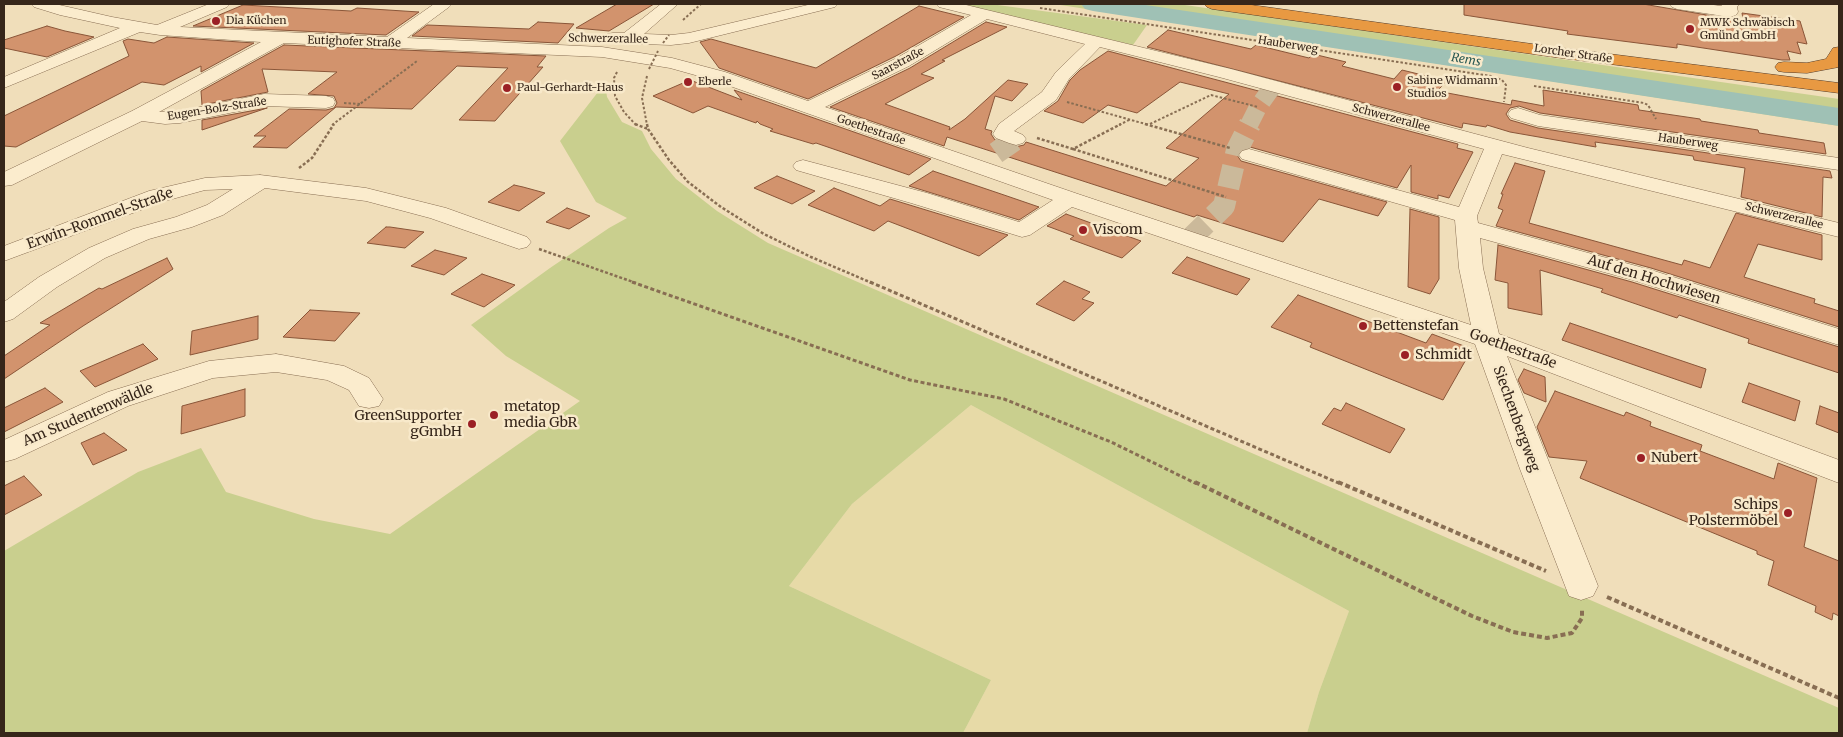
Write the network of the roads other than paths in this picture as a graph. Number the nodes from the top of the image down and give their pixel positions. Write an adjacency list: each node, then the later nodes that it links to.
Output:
1 (39, 4): 13 (street, Eutighofer Straße)
2 (222, 4): 14 (street)
3 (444, 4): 19 (street)
4 (670, 4): 16 (street)
5 (830, 4): 15 (street, Schwerzerallee)
6 (944, 4): 12 (street, Schwerzerallee)
7 (1212, 4): 25 (highway, Lorcher Straße)
8 (1274, 4): 11 (highway)
9 (1678, 4): 10 (street)
10 (1731, 4)
11 (1326, 11): 21 (highway); 23 (highway)
12 (985, 14): 18 (street, Schwerzerallee); 27 (street, Saarstraße)
13 (139, 26): 14 (street, Eutighofer Straße); 24 (street)
14 (160, 30): 17 (street, Eutighofer Straße)
15 (684, 31): 16 (street, Schwerzerallee); 22 (street)
16 (628, 38): 20 (street, Schwerzerallee)
17 (279, 39): 19 (street, Eutighofer Straße); 29 (street, Eugen-Bolz-Straße)
18 (1097, 41): 31 (street); 32 (street, Schwerzerallee)
19 (390, 43): 20 (street, Eutighofer Straße)
20 (530, 48): 22 (street, Eutighofer Straße)
21 (1839, 52)
22 (661, 56): 27 (street, Goethestraße)
23 (1839, 81)
24 (4, 83)
25 (1839, 90)
26 (326, 102): 29 (street, Eugen-Bolz-Straße)
27 (808, 108): 38 (street, Goethestraße)
28 (1518, 114): 30 (street, Hauberweg)
29 (139, 115): 39 (street, Eugen-Bolz-Straße)
30 (1538, 120): 34 (street); 36 (street, Hauberweg)
31 (1011, 134)
32 (1495, 146): 34 (street, Schwerzerallee); 42 (street, Siechenbergweg)
33 (996, 153): 38 (street)
34 (1524, 153): 43 (street, Schwerzerallee)
35 (1249, 155): 42 (street)
36 (1839, 164)
37 (803, 166): 41 (street)
38 (976, 166): 41 (street, Goethestraße)
39 (4, 180)
40 (270, 182): 44 (street, Erwin-Rommel-Straße); 45 (street, Erwin-Rommel-Straße); 46 (street)
41 (1070, 199): 48 (street, Goethestraße)
42 (1466, 222): 47 (street, Auf den Hochwiesen); 48 (street, Siechenbergweg)
43 (1839, 230)
44 (520, 242)
45 (4, 254)
46 (4, 314)
47 (1839, 337)
48 (1487, 339): 51 (street, Goethestraße); 52 (street, Siechenbergweg)
49 (369, 399): 50 (street, Am Studentenwäldle)
50 (4, 452)
51 (1839, 472)
52 (1582, 586)

